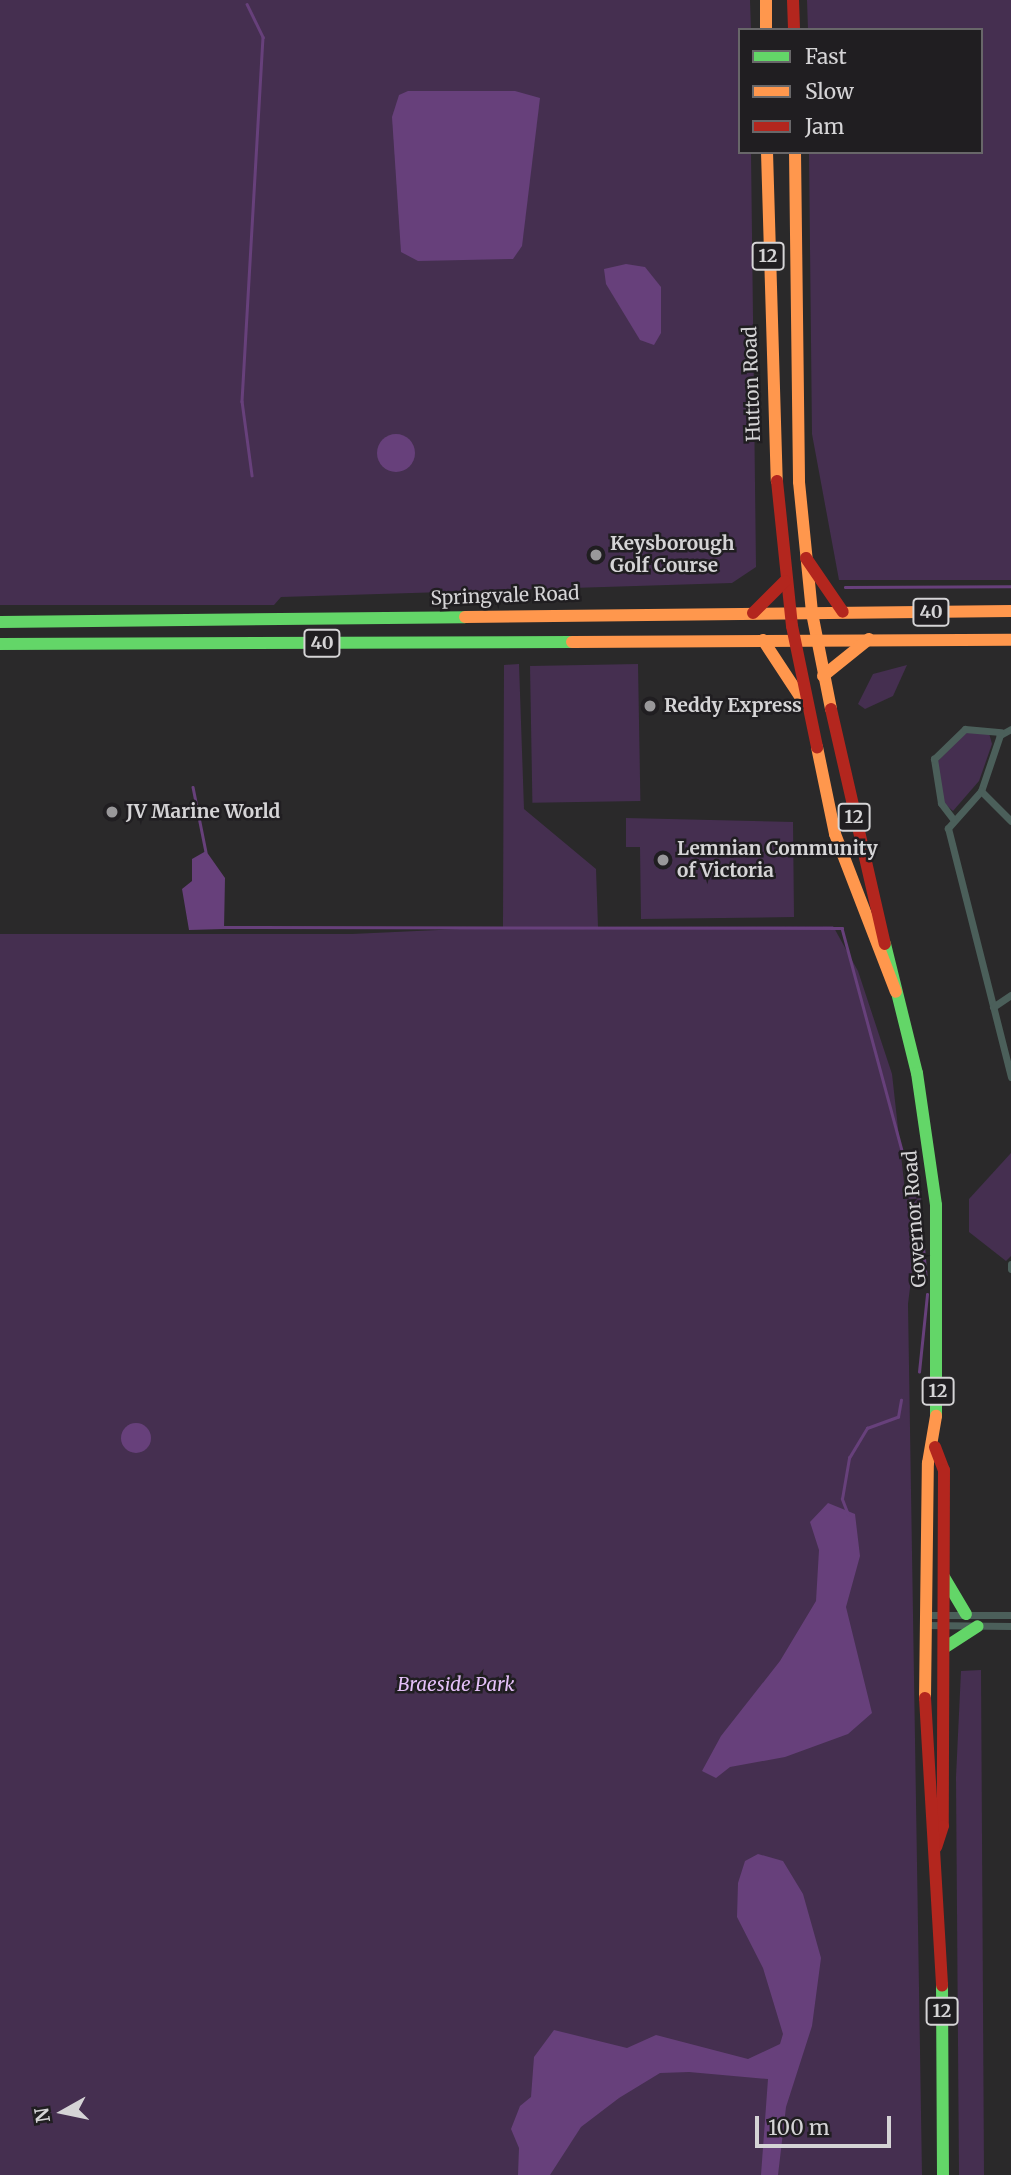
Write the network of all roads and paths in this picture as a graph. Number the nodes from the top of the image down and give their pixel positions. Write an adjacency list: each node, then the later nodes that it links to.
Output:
1 (766, 0): 3 (main road)
2 (793, 0): 4 (main road)
3 (766, 28)
4 (794, 28)
5 (767, 154): 8 (main road, Hutton Road / 12)
6 (795, 154): 7 (main road, 12)
7 (806, 558): 11 (main road); 13 (main road, 12)
8 (785, 581): 10 (main road); 12 (main road, Hutton Road / 12)
9 (1011, 611): 11 (main road, Springvale Road / 40)
10 (752, 612): 12 (main road, Springvale Road / 40); 14 (main road, Springvale Road / 40)
11 (843, 612): 13 (main road, Springvale Road / 40)
12 (790, 613): 13 (main road, Springvale Road / 40); 17 (main road, Governor Road / 12)
13 (812, 613): 18 (main road, Governor Road / 12)
14 (0, 622)
15 (869, 639): 18 (main road, 40); 19 (main road, 40); 21 (main road)
16 (764, 640): 17 (main road, 40); 20 (main road, 40); 22 (main road)
17 (794, 640): 18 (main road, 40); 22 (main road, Governor Road / 12)
18 (816, 640): 21 (main road, Governor Road / 12)
19 (1011, 640)
20 (0, 644)
21 (823, 676): 28 (main road, Governor Road / 12)
22 (805, 704): 28 (main road, Governor Road / 12)
23 (1011, 729): 24 (street)
24 (1001, 732): 25 (street); 26 (street)
25 (981, 791): 26 (street); 27 (street)
26 (953, 819): 30 (street)
27 (1011, 821)
28 (897, 992): 32 (main road, Governor Road / 12)
29 (1011, 995): 30 (street)
30 (993, 1007): 31 (street)
31 (1011, 1077)
32 (935, 1447): 33 (main road, Governor Road / 12); 36 (main road, Governor Road / 12)
33 (944, 1577): 34 (main road); 37 (main road, Governor Road / 12)
34 (966, 1614): 35 (street); 37 (street)
35 (1011, 1615)
36 (925, 1620): 37 (street); 41 (main road, Governor Road / 12)
37 (944, 1620): 38 (street); 40 (main road, Governor Road / 12)
38 (978, 1626): 39 (street); 40 (main road)
39 (1011, 1626)
40 (944, 1648): 41 (main road, Governor Road / 12)
41 (936, 1847): 42 (main road, Governor Road / 12)
42 (943, 2175)

